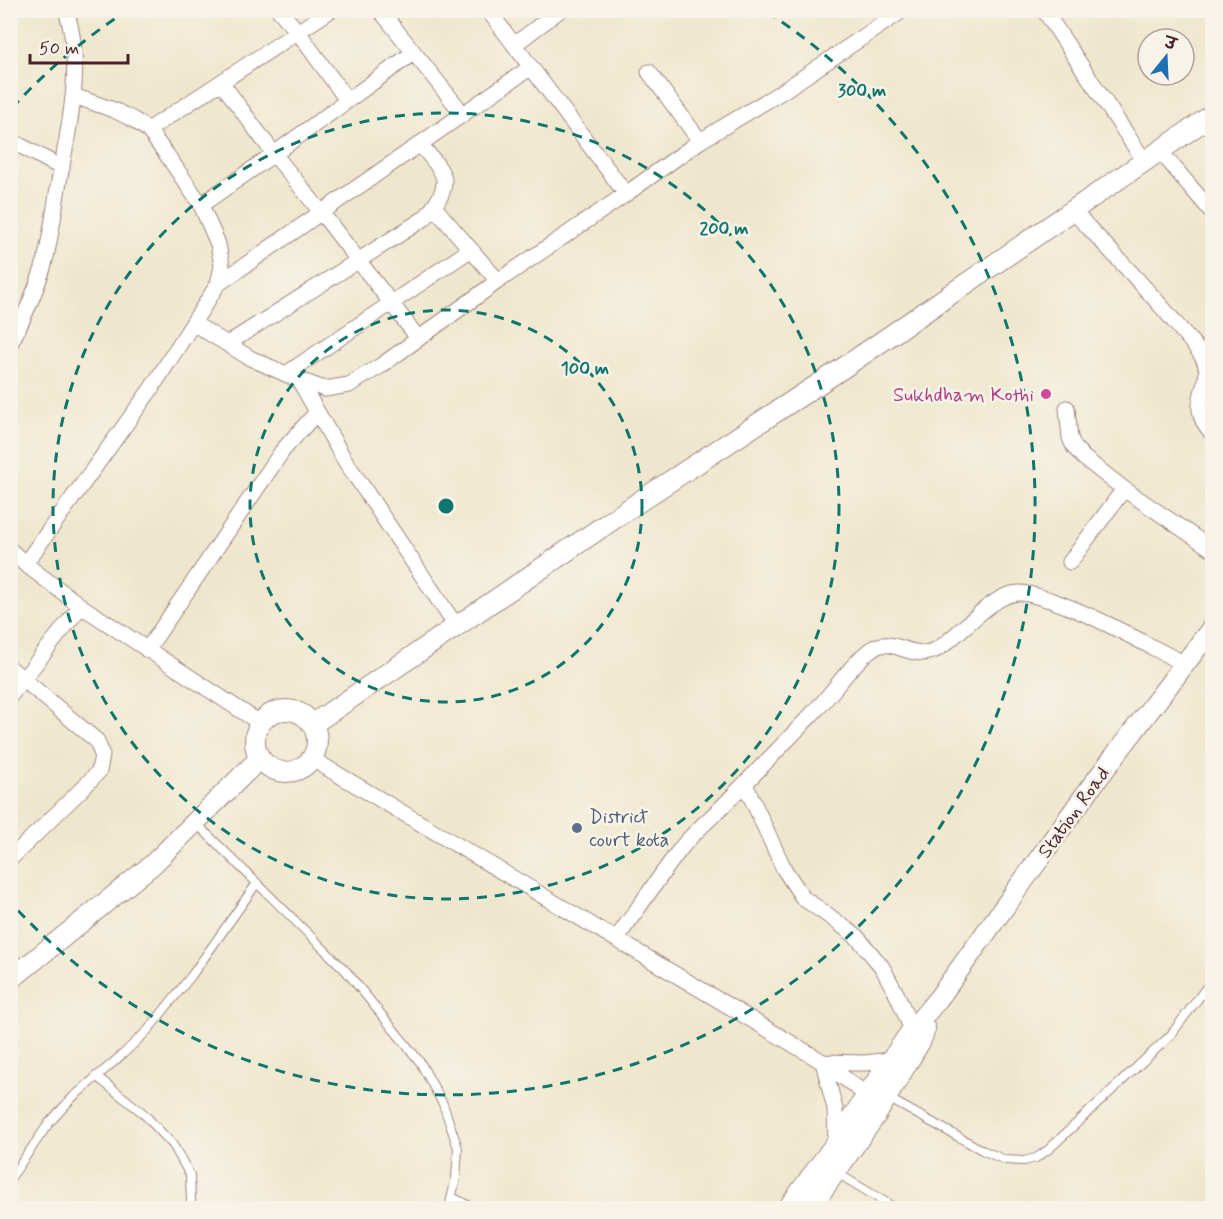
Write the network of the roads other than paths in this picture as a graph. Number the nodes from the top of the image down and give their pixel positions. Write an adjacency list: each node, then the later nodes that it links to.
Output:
1 (66, 10): 15 (street)
2 (279, 10): 9 (street)
3 (331, 10): 9 (street)
4 (380, 10): 11 (street)
5 (488, 10): 10 (street)
6 (560, 10): 10 (street)
7 (903, 10): 21 (street)
8 (1044, 10): 24 (street)
9 (298, 32): 14 (street); 16 (street)
10 (514, 45): 12 (street)
11 (413, 53): 16 (street); 17 (street)
12 (531, 67): 17 (street); 26 (street)
13 (650, 72): 21 (street)
14 (221, 82): 19 (street); 23 (street)
15 (74, 96): 19 (street); 25 (street)
16 (347, 100): 23 (street)
17 (463, 114): 22 (street)
18 (1212, 115): 24 (street)
19 (148, 130): 27 (street)
20 (10, 140): 25 (street)
21 (700, 141): 26 (street)
22 (420, 144): 28 (street); 30 (street)
23 (274, 154): 27 (street); 30 (street)
24 (1152, 157): 29 (street); 31 (street)
25 (62, 168): 39 (street)
26 (626, 194): 34 (street)
27 (201, 205): 35 (street)
28 (434, 207): 32 (street); 33 (street)
29 (1073, 211): 44 (street); 51 (street)
30 (321, 212): 33 (street); 35 (street)
31 (1212, 212)
32 (471, 250): 34 (street); 36 (street)
33 (357, 260): 36 (street); 40 (street)
34 (498, 281): 38 (street)
35 (218, 284): 37 (street)
36 (392, 303): 38 (street); 41 (street)
37 (193, 323): 40 (street); 49 (street)
38 (418, 338): 41 (street)
39 (10, 344)
40 (227, 344): 41 (street)
41 (293, 377): 43 (street)
42 (1067, 408): 45 (street)
43 (317, 412): 51 (street); 53 (street)
44 (1212, 433)
45 (1124, 489): 46 (street); 48 (street)
46 (1212, 549)
47 (10, 550): 49 (street)
48 (1070, 562)
49 (25, 564): 50 (street)
50 (81, 606): 53 (street); 56 (street)
51 (456, 626): 59 (street)
52 (1212, 628): 54 (street, Station Road)
53 (147, 650): 58 (street)
54 (1185, 664): 62 (street); 69 (street, Station Road)
55 (10, 668): 56 (street)
56 (24, 679): 57 (street); 64 (street)
57 (10, 696)
58 (260, 723): 59 (street); 60 (street)
59 (312, 724): 61 (street)
60 (260, 758): 61 (street); 63 (street)
61 (312, 759): 66 (street)
62 (745, 784): 66 (street); 70 (street)
63 (195, 823): 65 (lane); 67 (street)
64 (10, 859)
65 (257, 883): 73 (lane); 78 (lane)
66 (616, 939): 72 (street)
67 (14, 970)
68 (1212, 980): 74 (lane)
69 (938, 999): 70 (street, Station Road); 74 (street, Station Road)
70 (912, 1030): 71 (street, Station Road)
71 (891, 1060): 72 (street); 74 (street, Station Road)
72 (823, 1062): 74 (street); 75 (street)
73 (96, 1076): 77 (lane); 79 (lane)
74 (878, 1099): 75 (street, Station Road); 76 (street, Station Road)
75 (836, 1143): 82 (street, Station Road)
76 (836, 1172): 83 (street, Station Road); 84 (lane)
77 (10, 1179)
78 (452, 1197): 80 (lane); 81 (lane)
79 (190, 1209)
80 (449, 1209)
81 (473, 1209)
82 (788, 1209)
83 (810, 1209)
84 (895, 1209)

